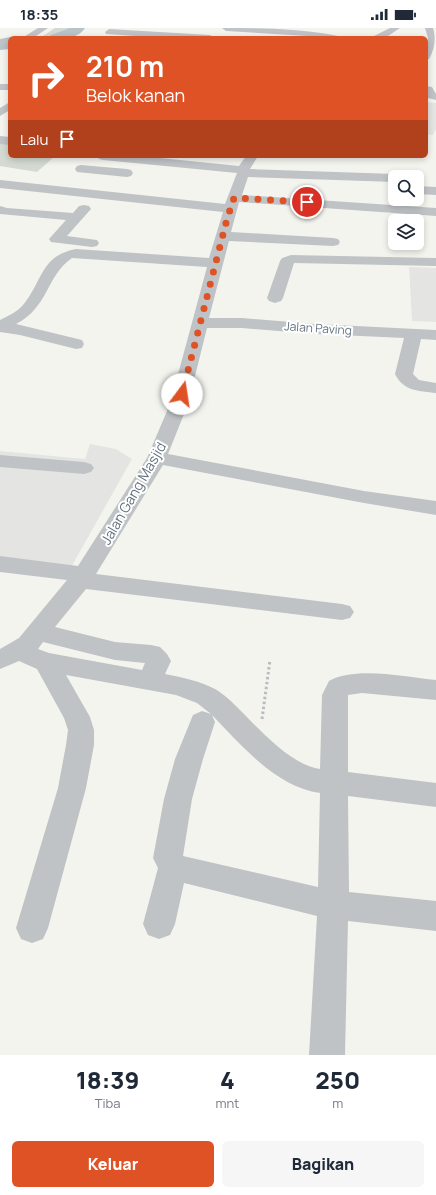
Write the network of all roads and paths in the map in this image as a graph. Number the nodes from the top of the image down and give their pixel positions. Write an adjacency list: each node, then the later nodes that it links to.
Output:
1 (44, 28): 8 (street)
2 (226, 28): 5 (street)
3 (396, 28): 10 (street)
4 (429, 28): 11 (street)
5 (300, 30): 6 (street)
6 (335, 32)
7 (109, 33): 9 (street)
8 (31, 36)
9 (184, 36)
10 (382, 36)
11 (428, 52)
12 (8, 107): 13 (street)
13 (0, 114)
14 (132, 158): 15 (street)
15 (246, 166): 24 (street); 28 (street, Jalan Gang Masjid)
16 (136, 174): 23 (street)
17 (424, 179): 19 (street)
18 (283, 180): 27 (street)
19 (436, 180)
20 (336, 181): 29 (street)
21 (0, 184): 23 (street)
22 (424, 190): 25 (street)
23 (60, 191): 28 (street)
24 (388, 191)
25 (436, 191)
26 (388, 193): 29 (street)
27 (281, 201): 28 (street); 29 (street)
28 (232, 204): 35 (street, Jalan Gang Masjid)
29 (333, 204)
30 (423, 206): 32 (street)
31 (84, 209): 37 (street)
32 (436, 212)
33 (2, 215): 34 (street)
34 (70, 216)
35 (223, 236): 36 (street); 39 (street, Jalan Gang Masjid)
36 (333, 242)
37 (91, 255): 39 (street); 42 (street)
38 (436, 262): 40 (street)
39 (216, 263): 41 (street, Jalan Gang Masjid)
40 (275, 298)
41 (200, 323): 43 (street, Jalan Paving); 47 (street, Jalan Gang Masjid)
42 (0, 326): 45 (street)
43 (414, 333): 44 (street, Jalan Paving); 46 (street)
44 (436, 335)
45 (76, 344)
46 (436, 388)
47 (157, 458): 50 (street); 52 (street, Jalan Gang Masjid)
48 (0, 461): 49 (street)
49 (84, 468)
50 (436, 508)
51 (0, 564): 52 (street)
52 (82, 578): 53 (street); 54 (street, Jalan Gang Masjid)
53 (342, 612)
54 (38, 632): 55 (street, Jalan Gang Masjid); 58 (street)
55 (9, 655): 57 (street)
56 (270, 660): 61 (path)
57 (46, 662): 61 (street); 68 (street)
58 (154, 672)
59 (436, 690): 62 (street)
60 (202, 722): 64 (street)
61 (258, 745): 62 (street)
62 (335, 782): 63 (street); 65 (street)
63 (436, 795)
64 (172, 867): 65 (street); 67 (street)
65 (333, 904): 66 (street); 69 (street)
66 (436, 916)
67 (159, 924)
68 (32, 928)
69 (333, 1054)

